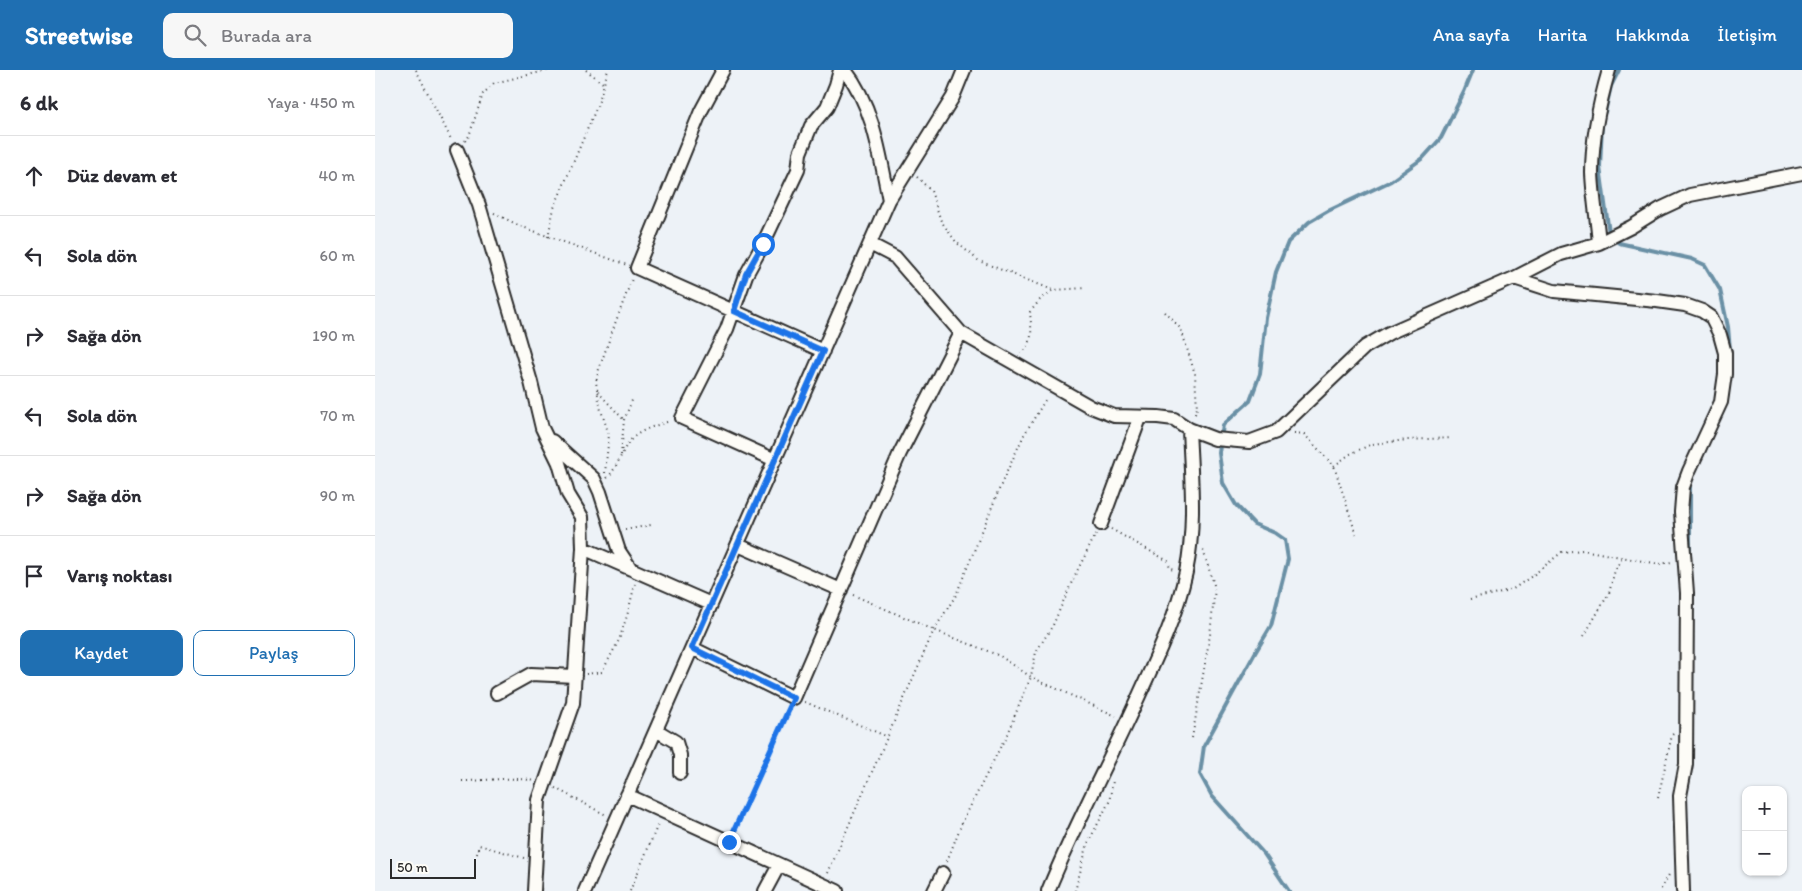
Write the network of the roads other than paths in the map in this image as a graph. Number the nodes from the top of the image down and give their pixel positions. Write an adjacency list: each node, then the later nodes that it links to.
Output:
1 (723, 70): 12 (street)
2 (840, 70): 12 (street)
3 (845, 70): 8 (street)
4 (964, 70): 8 (street)
5 (1609, 70): 9 (street)
6 (457, 150): 17 (street)
7 (1802, 172): 9 (street)
8 (889, 200): 10 (street)
9 (1608, 239): 11 (street)
10 (870, 244): 13 (street); 14 (street)
11 (1515, 278): 16 (street); 39 (street)
12 (734, 311): 14 (street); 18 (street)
13 (961, 332): 15 (street); 23 (street)
14 (823, 351): 18 (street)
15 (1140, 418): 16 (street); 19 (street)
16 (1189, 429): 38 (street)
17 (547, 436): 21 (street); 22 (street)
18 (775, 460): 20 (street)
19 (1101, 524)
20 (738, 545): 23 (street); 24 (street)
21 (583, 548): 22 (street); 26 (street)
22 (635, 570): 24 (street)
23 (841, 590): 25 (street)
24 (711, 604): 25 (street)
25 (692, 648): 28 (street)
26 (575, 676): 27 (street); 33 (street)
27 (497, 693)
28 (656, 730): 29 (street); 30 (street)
29 (680, 773)
30 (627, 795): 31 (street); 34 (street)
31 (779, 865): 35 (street); 36 (street)
32 (943, 873): 37 (street)
33 (534, 891)
34 (585, 891)
35 (765, 891)
36 (837, 891)
37 (934, 891)
38 (1048, 891)
39 (1683, 891)

